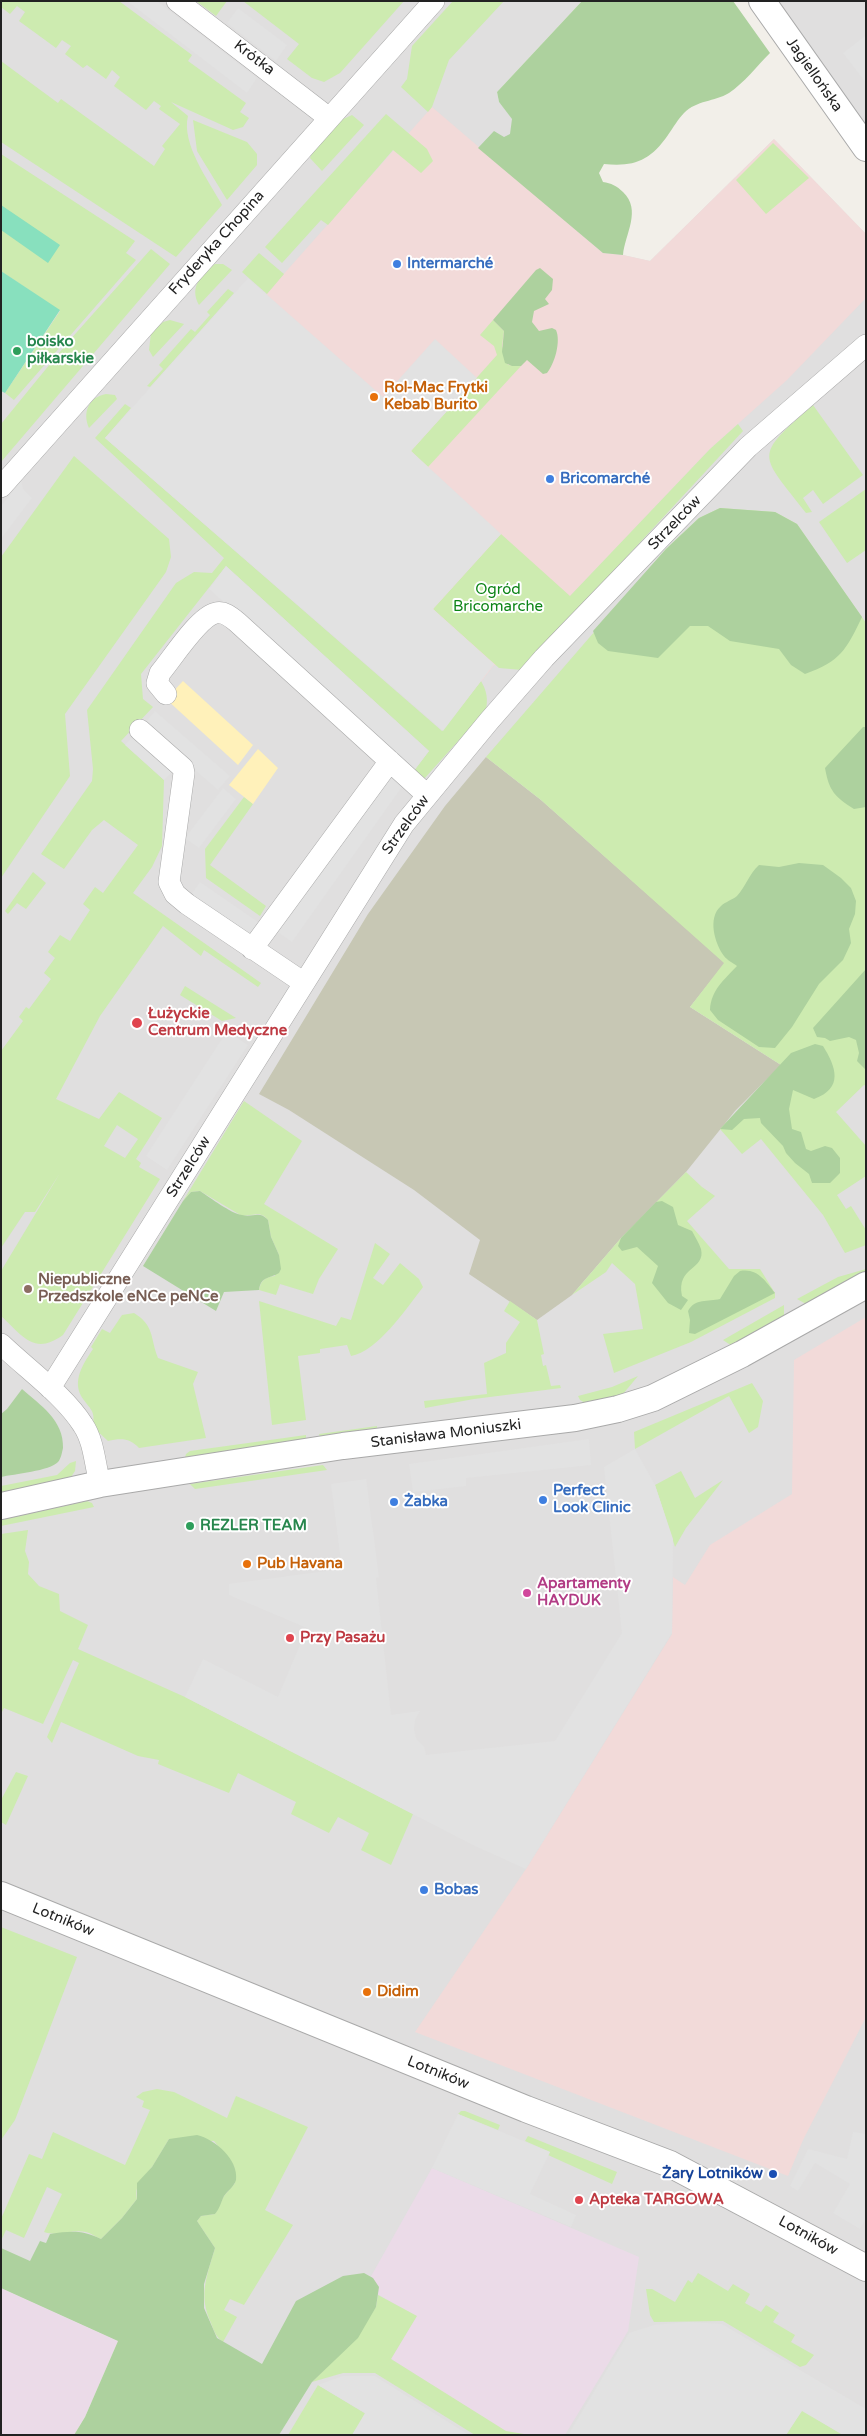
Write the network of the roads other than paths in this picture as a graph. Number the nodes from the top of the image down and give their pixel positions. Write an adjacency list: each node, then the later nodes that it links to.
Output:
1 (177, 1): 4 (street, Krótka)
2 (434, 1): 4 (street, Fryderyka Chopina)
3 (762, 1): 5 (street, Jagiellońska)
4 (329, 118): 7 (street, Fryderyka Chopina)
5 (866, 148)
6 (866, 345): 11 (street, Strzelców)
7 (1, 487)
8 (166, 694): 10 (street)
9 (140, 730): 12 (street)
10 (390, 761): 11 (street); 12 (street)
11 (427, 795): 13 (street, Strzelców)
12 (252, 949): 13 (street)
13 (304, 983): 16 (street, Strzelców)
14 (866, 1285): 17 (street, Stanisława Moniuszki)
15 (1, 1344): 16 (street)
16 (50, 1388): 17 (street)
17 (100, 1484): 18 (street, Stanisława Moniuszki)
18 (1, 1506)
19 (1, 1895): 20 (street, Lotników)
20 (866, 2268)

